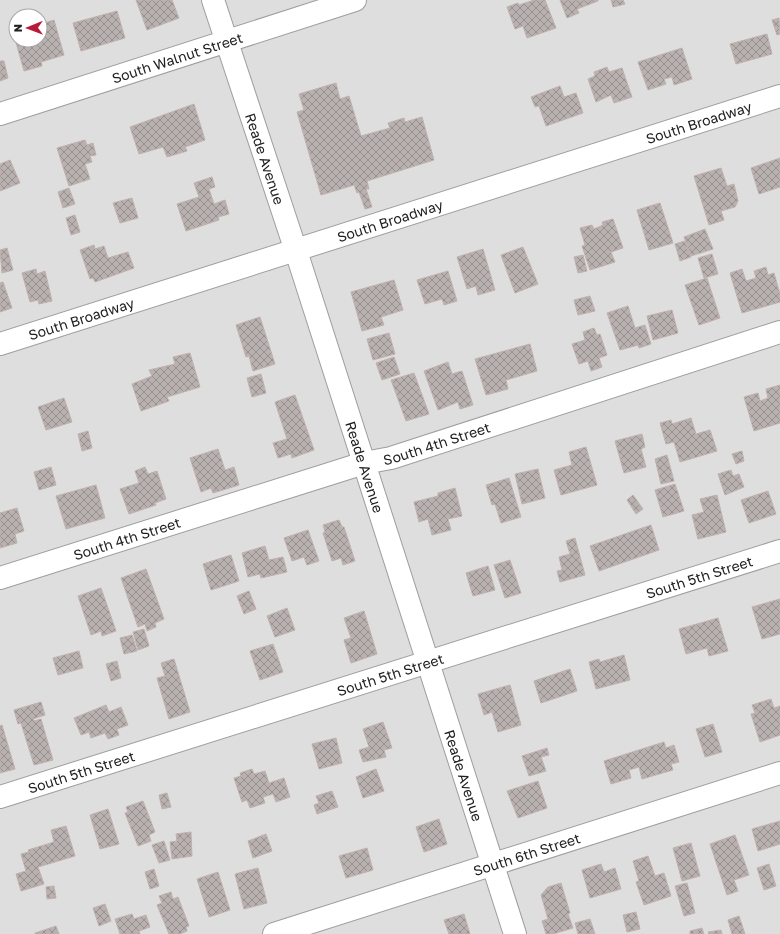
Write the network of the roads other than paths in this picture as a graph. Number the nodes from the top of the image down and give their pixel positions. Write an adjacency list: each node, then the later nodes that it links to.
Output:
1 (213, 0): 3 (street, Reade Avenue)
2 (355, 0): 3 (street, South Walnut Street)
3 (225, 41): 5 (street, South Walnut Street); 6 (street, Reade Avenue)
4 (780, 96): 6 (street, South Broadway)
5 (0, 114)
6 (296, 251): 8 (street, South Broadway); 9 (street, Reade Avenue)
7 (780, 332): 9 (street, South 4th Street)
8 (0, 344)
9 (364, 463): 11 (street, South 4th Street); 12 (street, Reade Avenue)
10 (780, 551): 12 (street, South 5th Street)
11 (0, 578)
12 (428, 663): 14 (street, South 5th Street); 15 (street, Reade Avenue)
13 (780, 773): 15 (street, South 6th Street)
14 (0, 797)
15 (493, 865): 16 (street, South 6th Street); 17 (street, Reade Avenue)
16 (274, 934)
17 (515, 934)

